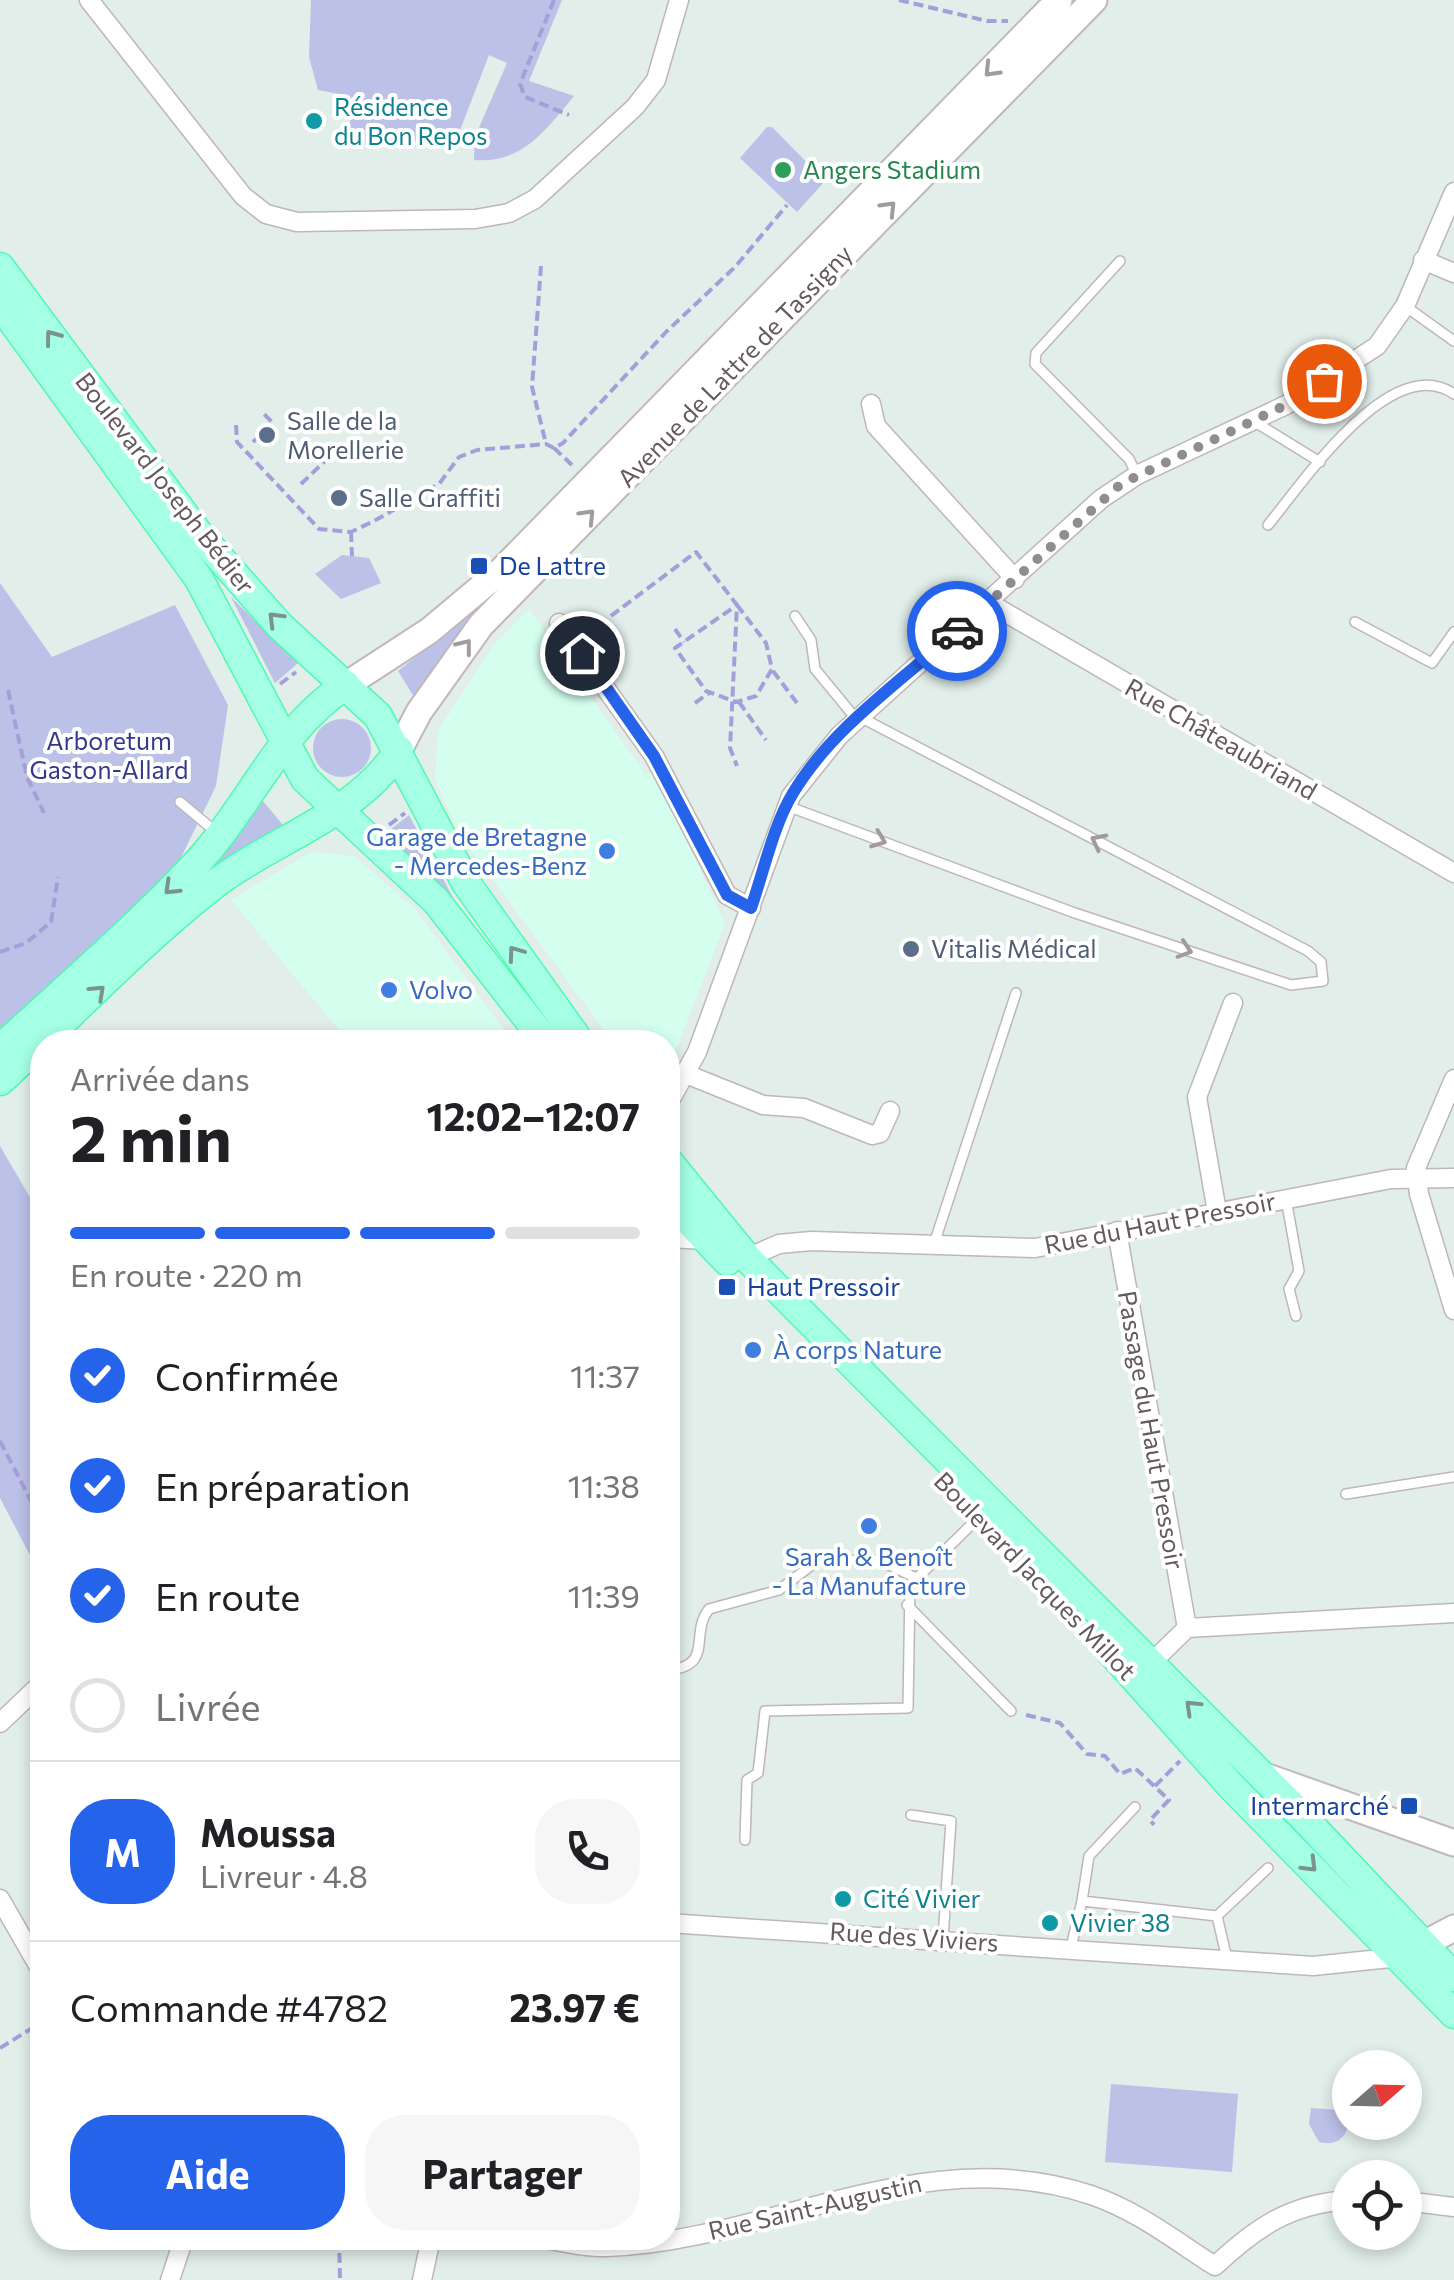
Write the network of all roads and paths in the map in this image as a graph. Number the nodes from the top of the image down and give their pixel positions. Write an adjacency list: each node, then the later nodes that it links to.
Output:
1 (89, 0): 3 (street)
2 (554, 0): 8 (path)
3 (679, 0)
4 (898, 0): 7 (path)
5 (1060, 0): 47 (street, Avenue de Lattre de Tassigny, one-way to 47)
6 (1094, 0): 58 (street, Avenue de Lattre de Tassigny, one-way to 6)
7 (1013, 21)
8 (569, 115)
9 (1454, 192): 11 (street)
10 (787, 205): 26 (path)
11 (1423, 260): 15 (street); 17 (street)
12 (1120, 261): 30 (lane)
13 (0, 266): 47 (main road, Boulevard Joseph Bédier, one-way to 13)
14 (542, 266): 25 (path)
15 (1454, 274)
16 (0, 304): 57 (main road, Boulevard Joseph Bédier)
17 (1405, 306): 18 (lane); 22 (street)
18 (1454, 341)
19 (1454, 394): 28 (lane)
20 (871, 404): 35 (street)
21 (264, 414): 24 (path)
22 (1252, 420): 28 (lane); 30 (street)
23 (236, 426): 33 (path)
24 (253, 442)
25 (546, 444): 26 (path); 33 (path)
26 (554, 448): 29 (path)
27 (328, 459): 31 (path)
28 (1320, 462): 32 (lane)
29 (575, 468)
30 (1137, 475): 35 (street)
31 (301, 484)
32 (1268, 525)
33 (351, 532): 34 (path)
34 (352, 556)
35 (1015, 578): 36 (street)
36 (989, 603): 55 (street); 67 (street, Rue Châteaubriand)
37 (737, 605): 43 (path); 44 (path); 46 (path); 51 (path)
38 (794, 616): 55 (lane)
39 (559, 622): 69 (street)
40 (1355, 622): 42 (lane)
41 (675, 629): 44 (path)
42 (1454, 632)
43 (583, 637)
44 (684, 642): 50 (path)
45 (302, 667): 48 (path)
46 (772, 669): 52 (path); 54 (path)
47 (346, 685): 57 (main road); 58 (main road)
48 (276, 688)
49 (8, 690): 64 (path)
50 (709, 693): 51 (path); 53 (path)
51 (731, 702): 52 (path); 59 (path)
52 (739, 702): 56 (path)
53 (695, 703)
54 (797, 703)
55 (858, 718): 61 (street); 61 (lane, one-way to 55)
56 (766, 740)
57 (282, 743): 62 (main road); 66 (main road)
58 (399, 750): 62 (main road); 75 (main road, one-way to 58)
59 (737, 766)
60 (180, 802): 66 (lane)
61 (788, 806): 69 (street)
62 (336, 810): 73 (main road, one-way to 62); 74 (main road)
63 (409, 810): 65 (path)
64 (44, 813)
65 (382, 830)
66 (221, 836): 76 (main road, one-way to 76)
67 (1454, 873)
68 (58, 876): 70 (path)
69 (751, 908): 78 (street)
70 (0, 952)
71 (1016, 993): 92 (lane)
72 (1233, 1003): 88 (street)
73 (57, 1030)
74 (537, 1030)
75 (571, 1030)
76 (0, 1049)
77 (30, 1054): 80 (main road, one-way to 77)
78 (686, 1074): 81 (street); 82 (street)
79 (1454, 1079): 84 (street)
80 (0, 1082)
81 (680, 1084)
82 (890, 1111)
83 (680, 1176): 93 (main road, Boulevard Jacques Millot)
84 (1418, 1178): 85 (street, Rue du Haut Pressoir); 86 (street, Rue du Haut Pressoir); 94 (street)
85 (1454, 1178)
86 (1286, 1198): 88 (street, Rue du Haut Pressoir); 95 (lane)
87 (680, 1212): 91 (main road, Boulevard Jacques Millot)
88 (1217, 1212): 89 (street, Rue du Haut Pressoir)
89 (1117, 1231): 92 (street, Rue du Haut Pressoir); 104 (street, Passage du Haut Pressoir)
90 (680, 1239): 91 (street)
91 (707, 1240): 100 (main road, Boulevard Jacques Millot)
92 (932, 1246): 93 (street, Rue du Haut Pressoir)
93 (747, 1258): 105 (main road, Boulevard Jacques Millot)
94 (1454, 1310)
95 (1296, 1316)
96 (0, 1441): 99 (path)
97 (1454, 1477): 98 (lane)
98 (1346, 1494)
99 (30, 1499)
100 (979, 1516): 101 (lane); 127 (main road, Boulevard Jacques Millot, one-way to 127)
101 (914, 1578): 102 (lane); 106 (lane)
102 (907, 1605): 108 (lane); 116 (lane)
103 (1454, 1612): 104 (street)
104 (1187, 1628): 105 (street)
105 (1149, 1665): 111 (main road, Boulevard Jacques Millot, one-way to 105)
106 (680, 1666)
107 (30, 1695): 109 (street)
108 (1011, 1711): 112 (path)
109 (0, 1724)
110 (1182, 1759): 112 (path)
111 (1262, 1775): 117 (street, Boulevard Jacques Millot); 129 (main road, Boulevard Jacques Millot)
112 (1155, 1786): 115 (path)
113 (1135, 1807): 120 (lane)
114 (911, 1815): 124 (lane)
115 (1154, 1824)
116 (745, 1840)
117 (1454, 1843)
118 (1268, 1868): 121 (lane)
119 (0, 1899): 126 (street)
120 (1082, 1901): 121 (lane); 125 (lane)
121 (1218, 1916): 128 (lane)
122 (680, 1924): 124 (street, Rue des Viviers)
123 (1454, 1928): 129 (street)
124 (943, 1938): 125 (street, Rue des Viviers)
125 (1072, 1947): 128 (street, Rue des Viviers)
126 (30, 1951)
127 (1400, 1957): 128 (street, Rue des Viviers); 129 (street); 130 (main road, Boulevard Jacques Millot)
128 (1228, 1959)
129 (1443, 1961)
130 (1454, 2014)
131 (30, 2029): 132 (path)
132 (0, 2048)
133 (1332, 2203): 140 (street)
134 (1422, 2204): 135 (street)
135 (1454, 2208)
136 (680, 2236): 140 (street, Rue Saint-Augustin)
137 (180, 2250): 141 (street)
138 (339, 2250): 142 (path)
139 (428, 2250): 143 (street)
140 (1215, 2273)
141 (170, 2280)
142 (340, 2280)
143 (422, 2280)

